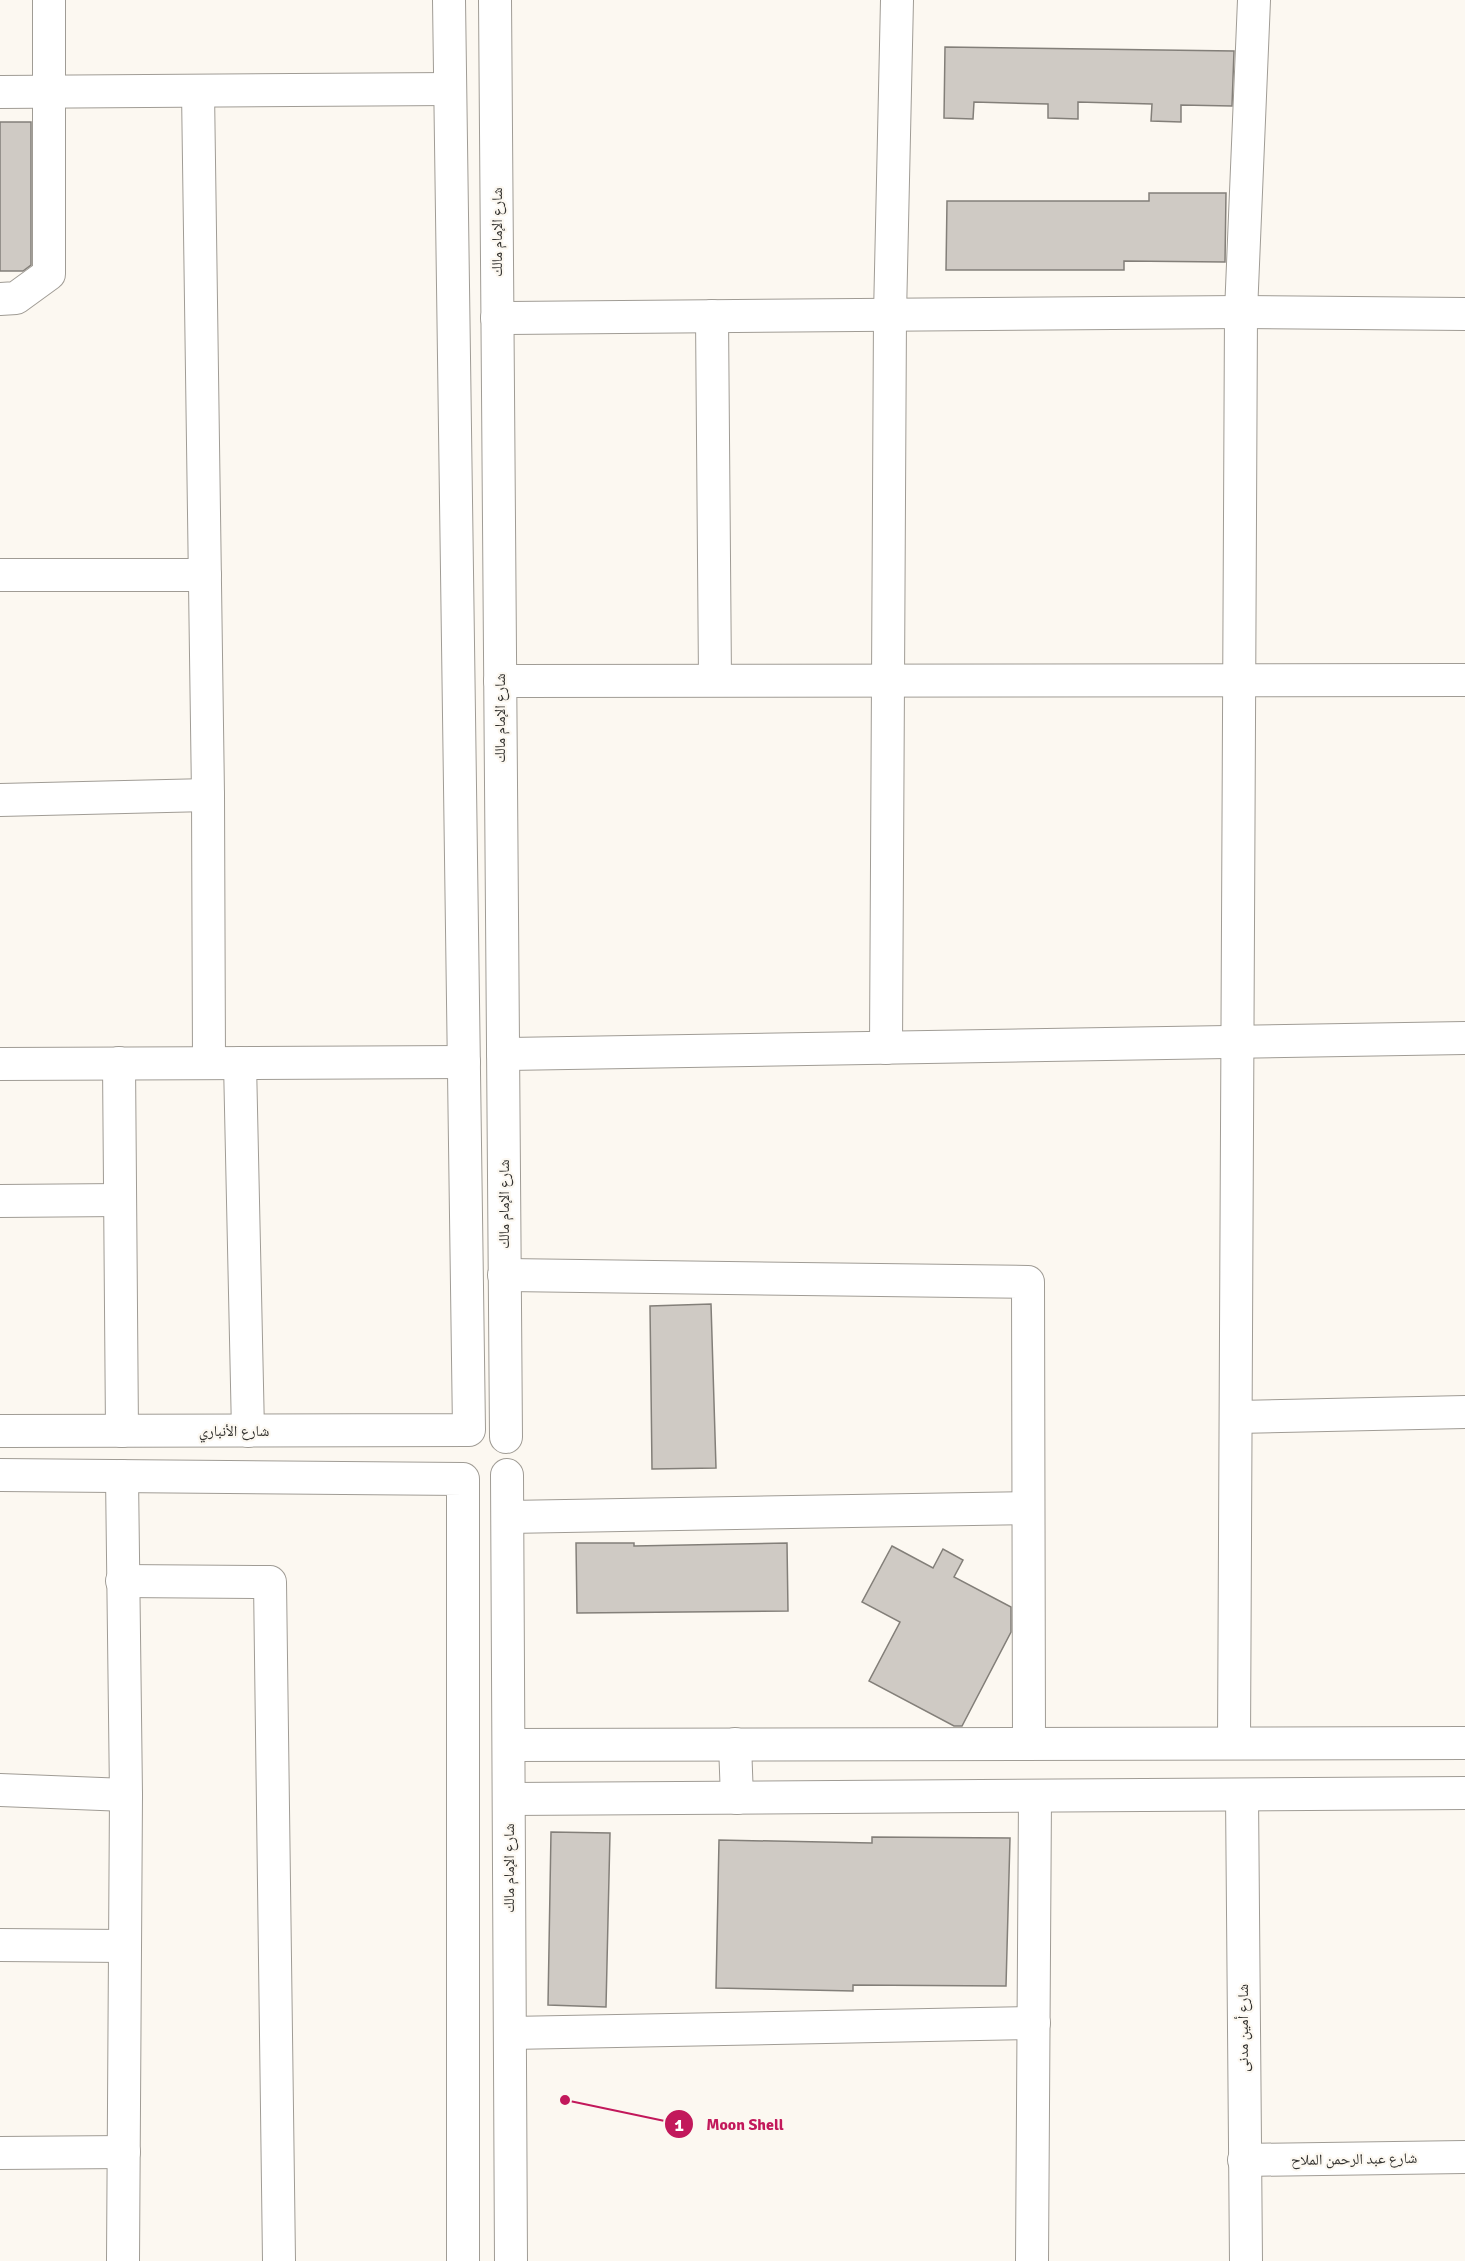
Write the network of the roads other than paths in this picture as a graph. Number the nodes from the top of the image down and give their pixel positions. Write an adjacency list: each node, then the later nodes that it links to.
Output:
1 (48, 0): 9 (street)
2 (449, 0): 6 (street)
3 (495, 0): 15 (street, شارع الإمام مالك)
4 (897, 0): 13 (street)
5 (1254, 0): 11 (street)
6 (450, 89): 7 (street); 16 (street)
7 (198, 91): 9 (street); 19 (street)
8 (0, 92): 9 (street)
9 (49, 92): 10 (street)
10 (0, 298)
11 (1241, 312): 12 (street); 13 (street); 20 (street)
12 (1465, 314)
13 (890, 315): 14 (street); 22 (street)
14 (712, 316): 15 (street); 21 (street)
15 (497, 318): 17 (street, شارع الإمام مالك)
16 (456, 498): 17 (street); 31 (street)
17 (499, 498): 24 (street, شارع الإمام مالك)
18 (0, 575): 19 (street)
19 (205, 575): 25 (street)
20 (1239, 679): 22 (street); 23 (street); 28 (street)
21 (715, 680): 22 (street); 24 (street)
22 (888, 680): 29 (street)
23 (1465, 680)
24 (500, 681): 30 (street, شارع الإمام مالك)
25 (208, 795): 26 (street); 33 (street)
26 (0, 800)
27 (1465, 1038): 28 (street)
28 (1238, 1041): 29 (street); 40 (street)
29 (886, 1048): 30 (street)
30 (503, 1054): 38 (street, شارع الإمام مالك)
31 (464, 1062): 34 (street); 44 (street)
32 (119, 1063): 33 (street); 35 (street); 36 (street)
33 (208, 1063): 34 (street)
34 (240, 1063): 43 (street)
35 (0, 1064)
36 (120, 1200): 37 (street); 42 (street)
37 (0, 1201)
38 (504, 1275): 45 (street, شارع الإمام مالك); 50 (street)
39 (1465, 1412): 40 (street)
40 (1237, 1417): 54 (street)
41 (0, 1431): 42 (street, شارع الأنباري)
42 (122, 1431): 43 (street, شارع الأنباري)
43 (249, 1431): 44 (street, شارع الأنباري)
44 (469, 1431): 45 (street); 49 (street)
45 (506, 1437): 47 (street)
46 (0, 1475): 48 (street)
47 (507, 1475): 49 (street); 51 (street, شارع الإمام مالك)
48 (122, 1476): 49 (street); 52 (street)
49 (463, 1479): 75 (street)
50 (1028, 1508): 51 (street); 53 (street)
51 (508, 1517): 57 (street, شارع الإمام مالك)
52 (123, 1581): 60 (street); 74 (street)
53 (1029, 1743): 54 (street); 56 (street)
54 (1234, 1743): 55 (street)
55 (1457, 1743): 59 (street)
56 (735, 1744): 57 (street); 63 (street)
57 (509, 1745): 64 (street, شارع الإمام مالك)
58 (0, 1790): 60 (street)
59 (1458, 1794): 61 (street)
60 (126, 1795): 66 (street)
61 (1242, 1795): 62 (street); 72 (street, شارع أمين مدنى)
62 (1035, 1796): 63 (street); 67 (street)
63 (737, 1798): 64 (street)
64 (509, 1799): 68 (street, شارع الإمام مالك)
65 (0, 1945): 66 (street)
66 (125, 1946): 69 (street)
67 (1034, 2023): 68 (street); 77 (street)
68 (510, 2033): 76 (street, شارع الإمام مالك)
69 (124, 2152): 70 (street); 73 (street)
70 (0, 2153)
71 (1465, 2157): 72 (street, شارع عبد الرحمن الملاح)
72 (1244, 2160): 78 (street, شارع أمين مدنى)
73 (123, 2261)
74 (279, 2261)
75 (464, 2261)
76 (511, 2261)
77 (1032, 2261)
78 (1246, 2261)

